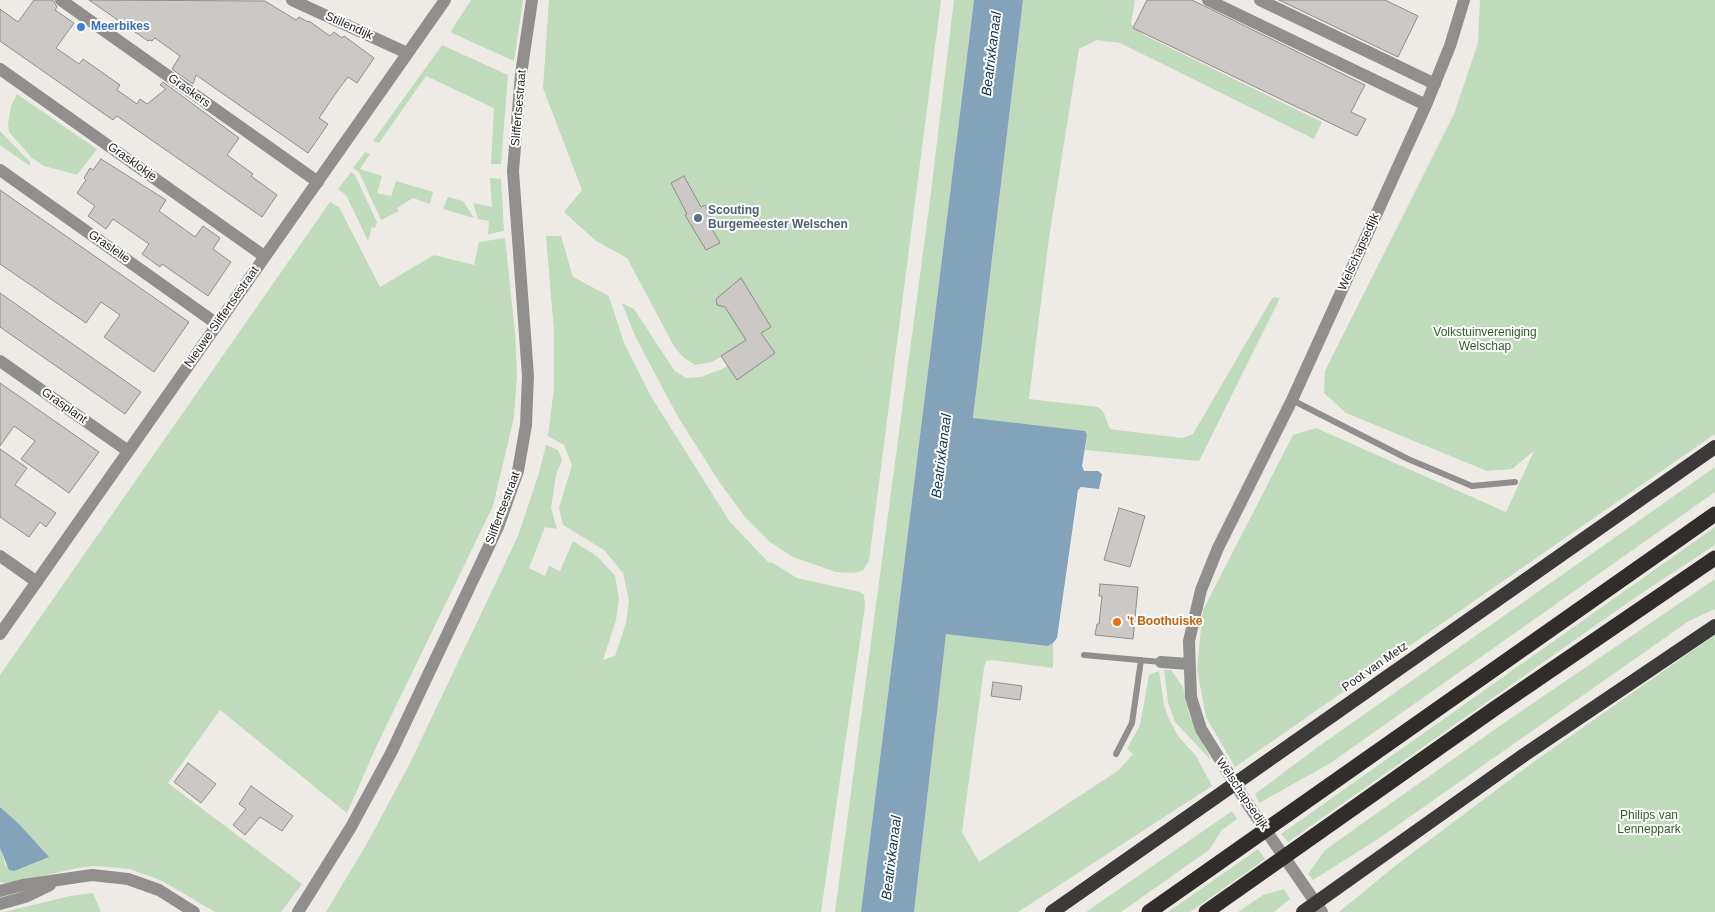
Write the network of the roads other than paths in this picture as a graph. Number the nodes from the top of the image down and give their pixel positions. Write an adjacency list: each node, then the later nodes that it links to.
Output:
1 (60, 0): 13 (street, Graskers)
2 (292, 0): 8 (street, Stillendijk)
3 (445, 0): 8 (street, Nieuwe Sliffertsestraat)
4 (532, 0): 36 (street, Sliffertsestraat)
5 (1208, 0): 11 (street)
6 (1260, 0): 10 (street)
7 (1464, 0): 10 (street, Welschapsedijk)
8 (407, 52): 13 (street, Nieuwe Sliffertsestraat)
9 (0, 69): 14 (street, Grasklokje)
10 (1435, 84): 11 (street, Welschapsedijk)
11 (1426, 105): 17 (street, Welschapsedijk)
12 (0, 170): 15 (street, Graslelie)
13 (318, 182): 14 (street, Nieuwe Sliffertsestraat)
14 (264, 256): 15 (street, Nieuwe Sliffertsestraat)
15 (218, 324): 19 (street, Nieuwe Sliffertsestraat)
16 (0, 361): 19 (street, Grasplant)
17 (1292, 400): 20 (lane); 30 (street, Welschapsedijk)
18 (1715, 446): 37 (highway, Poot van Metz)
19 (128, 451): 24 (street, Nieuwe Sliffertsestraat)
20 (1515, 482)
21 (1715, 514): 38 (highway)
22 (0, 556): 24 (street)
23 (1715, 558): 39 (highway)
24 (37, 582): 26 (street, Nieuwe Sliffertsestraat)
25 (1715, 626): 40 (highway)
26 (0, 634)
27 (1084, 655): 28 (lane)
28 (1141, 660): 29 (lane); 31 (lane)
29 (1160, 662): 30 (street)
30 (1189, 664): 41 (street, Welschapsedijk)
31 (1116, 754)
32 (56, 881): 33 (street); 34 (street); 35 (street)
33 (0, 890)
34 (0, 904)
35 (194, 912)
36 (298, 912)
37 (1052, 912)
38 (1149, 912)
39 (1206, 912)
40 (1303, 912)
41 (1322, 912)

